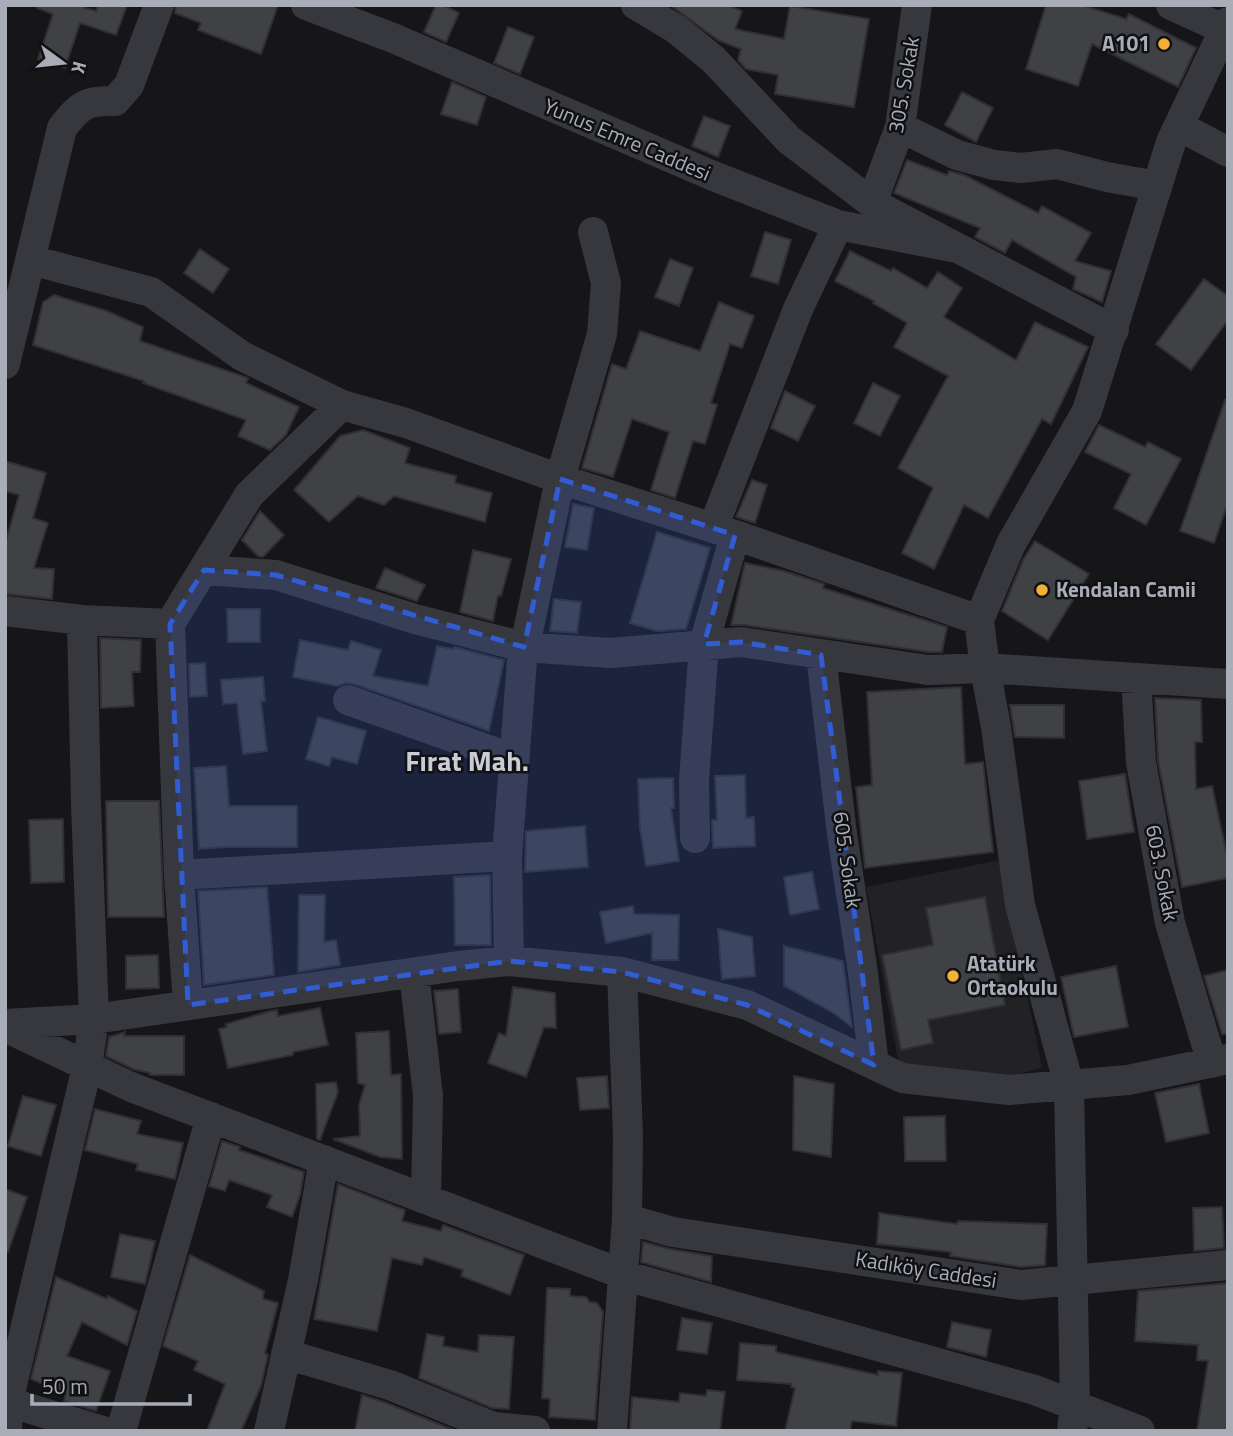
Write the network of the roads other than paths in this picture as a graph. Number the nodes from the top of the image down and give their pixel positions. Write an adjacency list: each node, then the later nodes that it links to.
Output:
1 (159, 5): 15 (street)
2 (306, 5): 12 (street, Yunus Emre Caddesi)
3 (636, 5): 11 (street)
4 (917, 5): 8 (street, 305. Sokak)
5 (1171, 5): 6 (street)
6 (1226, 26): 7 (street)
7 (1179, 126): 9 (street); 10 (street)
8 (900, 127): 10 (street); 11 (street, 305. Sokak)
9 (1228, 152)
10 (1157, 186): 17 (street)
11 (872, 203): 14 (street)
12 (838, 225): 14 (street, Yunus Emre Caddesi); 21 (street)
13 (593, 232): 20 (street)
14 (957, 248): 17 (street)
15 (31, 260): 16 (street); 19 (street)
16 (10, 323): 18 (street)
17 (1114, 330): 25 (street)
18 (5, 363)
19 (342, 405): 20 (street); 22 (street)
20 (560, 478): 21 (street); 28 (street)
21 (724, 532): 25 (street); 27 (street)
22 (204, 570): 26 (street); 28 (street)
23 (5, 611): 24 (street)
24 (82, 620): 26 (street); 42 (street)
25 (979, 620): 30 (street)
26 (170, 624): 37 (street)
27 (704, 645): 28 (street); 29 (street); 35 (street)
28 (524, 647): 34 (street)
29 (821, 654): 30 (street); 45 (street, 605. Sokak)
30 (985, 668): 31 (street); 47 (street)
31 (1136, 678): 32 (street); 44 (street, 603. Sokak)
32 (1228, 684)
33 (348, 700): 34 (street)
34 (514, 758): 36 (street)
35 (695, 838)
36 (507, 856): 37 (street); 38 (street)
37 (179, 875): 41 (street)
38 (509, 961): 39 (street); 40 (street)
39 (622, 972): 45 (street); 51 (street)
40 (414, 973): 41 (street); 50 (street)
41 (188, 1005): 42 (street)
42 (94, 1019): 43 (street); 46 (street)
43 (5, 1025): 46 (street)
44 (1220, 1061): 47 (street)
45 (874, 1065): 47 (street)
46 (87, 1067): 48 (street); 56 (street)
47 (1069, 1085): 54 (street)
48 (211, 1117): 49 (street); 59 (street)
49 (324, 1160): 50 (street); 55 (street)
50 (426, 1199): 53 (street)
51 (626, 1219): 53 (street); 54 (street, Kadıköy Caddesi)
52 (1228, 1265): 54 (street, Kadıköy Caddesi)
53 (621, 1273): 57 (street); 62 (street)
54 (1073, 1280): 57 (street)
55 (286, 1354): 60 (street); 61 (street)
56 (7, 1411): 58 (street)
57 (1074, 1418): 63 (street)
58 (103, 1431)
59 (121, 1431)
60 (269, 1431)
61 (534, 1431)
62 (612, 1431)
63 (1140, 1431)

